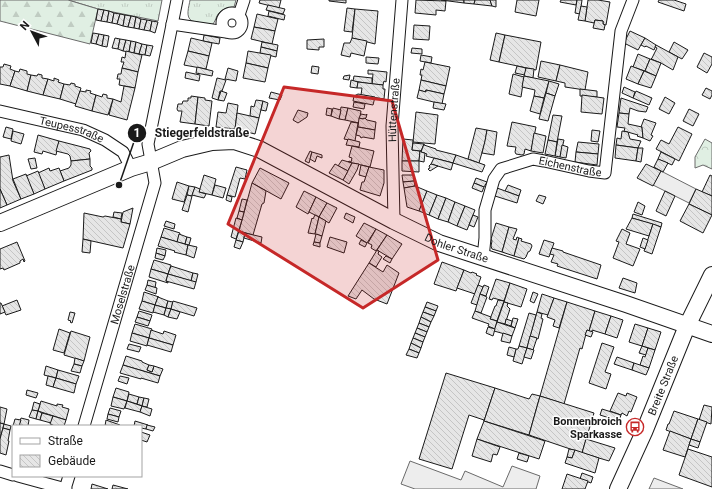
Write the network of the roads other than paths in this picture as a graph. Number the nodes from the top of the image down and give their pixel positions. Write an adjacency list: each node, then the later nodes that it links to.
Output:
1 (177, 0): 5 (street, Moselstraße)
2 (244, 0): 5 (street)
3 (402, 0): 9 (street, Hüttenstraße)
4 (633, 0): 11 (street, Eichenstraße)
5 (172, 24): 7 (street, Moselstraße)
6 (0, 111): 8 (street, Teupesstraße)
7 (151, 162): 8 (main road, Dohler Straße); 9 (main road, Dohler Straße); 15 (street, Moselstraße)
8 (131, 168): 10 (main road, Dohler Straße)
9 (394, 221): 11 (main road, Dohler Straße)
10 (0, 223)
11 (483, 258): 13 (main road, Dohler Straße)
12 (712, 275): 13 (main road, Breite Straße)
13 (687, 326): 14 (main road, Dohler Straße); 21 (main road, Breite Straße)
14 (712, 334)
15 (84, 425)
16 (0, 471): 17 (street)
17 (12, 475)
18 (22, 477): 20 (street)
19 (69, 477): 20 (street)
20 (66, 489)
21 (618, 489)

